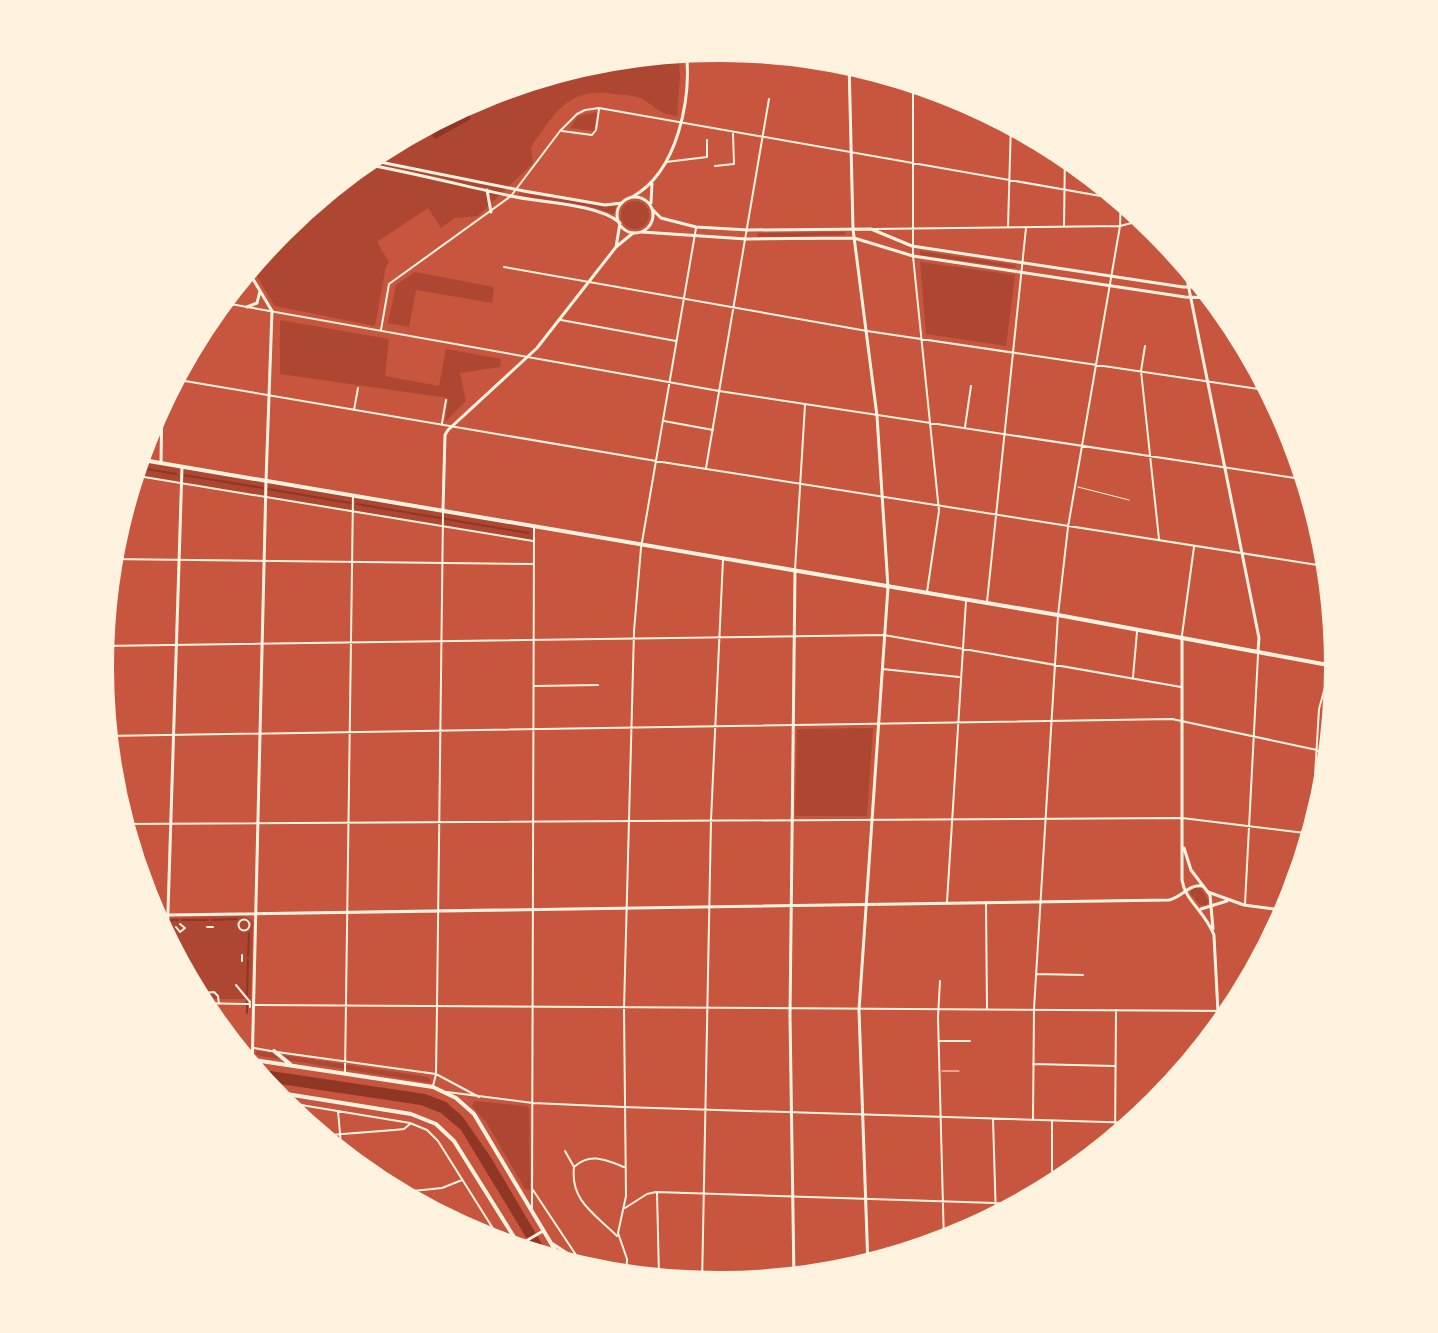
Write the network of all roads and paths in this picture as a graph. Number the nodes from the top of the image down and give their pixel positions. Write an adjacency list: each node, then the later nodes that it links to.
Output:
1 (687, 61): 6 (street)
2 (849, 75): 12 (street)
3 (913, 92): 15 (street)
4 (769, 99): 10 (street)
5 (599, 108): 6 (street); 7 (street); 7 (street)
6 (680, 123): 8 (street); 14 (street)
7 (560, 131): 22 (street)
8 (733, 133): 10 (street); 16 (street)
9 (1011, 135): 19 (street)
10 (762, 138): 12 (street); 41 (street)
11 (707, 140): 14 (street)
12 (851, 153): 15 (street); 38 (street)
13 (382, 162): 22 (street)
14 (664, 163): 20 (street)
15 (912, 164): 19 (street); 40 (street)
16 (715, 166)
17 (376, 167): 21 (street)
18 (1065, 168): 23 (street)
19 (1009, 181): 23 (street); 36 (street)
20 (652, 183): 26 (street); 28 (street)
21 (487, 190): 25 (street); 29 (street)
22 (518, 190): 25 (street); 27 (street)
23 (1064, 190): 24 (street); 35 (street)
24 (1100, 195)
25 (511, 196): 29 (street); 31 (street)
26 (632, 197): 27 (street); 28 (street)
27 (622, 203): 31 (street)
28 (652, 208): 34 (street); 42 (street)
29 (491, 212): 69 (street)
30 (1120, 212): 33 (street)
31 (620, 222): 43 (street); 48 (street)
32 (1132, 223): 33 (street)
33 (1120, 226): 35 (street); 53 (street)
34 (696, 227): 41 (street); 44 (street)
35 (1064, 227): 37 (street)
36 (1008, 228): 37 (street); 40 (street)
37 (1026, 228): 50 (street)
38 (853, 229): 39 (street); 41 (street); 45 (street)
39 (871, 229): 40 (street); 47 (street)
40 (911, 229): 47 (street)
41 (748, 230): 46 (street)
42 (642, 232): 43 (street); 44 (street)
43 (633, 233): 48 (street)
44 (695, 235): 46 (street); 63 (street)
45 (854, 238): 46 (street); 49 (street); 70 (street)
46 (746, 239): 66 (street)
47 (912, 246): 49 (street); 50 (street)
48 (616, 247): 56 (street)
49 (913, 256): 52 (street); 71 (street)
50 (1022, 263): 52 (street); 53 (street)
51 (504, 267): 56 (street)
52 (1021, 272): 57 (street); 74 (street)
53 (1111, 277): 57 (street); 58 (street)
54 (253, 279): 60 (street)
55 (1188, 282): 58 (street)
56 (588, 283): 63 (street); 68 (street)
57 (1110, 286): 61 (street); 76 (street)
58 (1189, 288): 59 (street); 61 (street)
59 (1192, 288)
60 (260, 291): 65 (street); 67 (street)
61 (1191, 298): 62 (street); 80 (street)
62 (1201, 298)
63 (684, 299): 66 (street); 72 (street)
64 (233, 304): 65 (street)
65 (247, 307): 67 (street)
66 (734, 308): 70 (street); 84 (street)
67 (272, 311): 69 (street); 85 (street)
68 (559, 320): 72 (street); 75 (street)
69 (381, 331): 75 (street)
70 (867, 331): 71 (street); 89 (street)
71 (920, 340): 74 (street); 91 (street)
72 (677, 341): 79 (street)
73 (1145, 346): 77 (street)
74 (1012, 353): 76 (street); 97 (street)
75 (528, 358): 79 (street); 93 (street)
76 (1096, 365): 77 (street); 98 (street)
77 (1141, 371): 80 (street); 99 (street)
78 (184, 381): 85 (street)
79 (669, 382): 84 (street); 90 (street)
80 (1208, 382): 83 (street); 105 (street)
81 (971, 386): 95 (street)
82 (358, 388): 88 (street)
83 (1258, 389)
84 (719, 391): 87 (street); 96 (street)
85 (270, 396): 88 (street); 108 (street)
86 (446, 400): 92 (street)
87 (805, 405): 89 (street); 110 (street)
88 (354, 410): 92 (street)
89 (877, 416): 91 (street); 113 (street)
90 (663, 421): 96 (street); 101 (street)
91 (928, 423): 95 (street); 116 (street)
92 (442, 424): 93 (street)
93 (451, 426): 101 (street); 117 (street)
94 (162, 428): 102 (street)
95 (965, 428): 97 (street)
96 (713, 430): 104 (street)
97 (1003, 433): 98 (street); 119 (street)
98 (1083, 445): 99 (street); 111 (street)
99 (1150, 457): 105 (street); 124 (street)
100 (149, 461): 102 (main road)
101 (656, 461): 104 (street); 125 (street)
102 (161, 463): 103 (main road)
103 (182, 467): 108 (main road); 109 (street)
104 (706, 469): 110 (street)
105 (1224, 469): 107 (street); 127 (street)
106 (143, 477): 109 (street)
107 (1295, 478)
108 (266, 481): 112 (main road); 114 (street)
109 (182, 483): 114 (street); 130 (street)
110 (802, 484): 113 (street); 136 (street)
111 (1076, 486): 115 (lane); 122 (street)
112 (353, 495): 117 (main road); 118 (street)
113 (883, 496): 116 (street); 137 (street)
114 (266, 498): 118 (street); 131 (street)
115 (1129, 500)
116 (939, 506): 119 (street); 138 (street)
117 (443, 510): 120 (main road); 121 (street)
118 (353, 512): 121 (street); 132 (street)
119 (996, 515): 122 (street); 140 (street)
120 (534, 525): 123 (street); 125 (main road)
121 (442, 526): 123 (street); 133 (street)
122 (1068, 527): 124 (street); 141 (street)
123 (534, 541): 134 (street)
124 (1159, 542): 126 (street)
125 (641, 544): 129 (main road); 147 (street)
126 (1194, 547): 127 (street); 146 (street)
127 (1241, 554): 135 (street); 155 (street)
128 (122, 559): 130 (street)
129 (723, 559): 136 (main road); 144 (street)
130 (179, 560): 131 (street); 152 (street)
131 (264, 561): 132 (street); 151 (street)
132 (352, 562): 133 (street); 150 (street)
133 (442, 563): 134 (street); 149 (street)
134 (534, 564): 148 (street)
135 (1317, 565)
136 (795, 571): 137 (main road); 145 (street)
137 (888, 587): 138 (main road); 143 (street)
138 (927, 594): 139 (main road)
139 (966, 600): 140 (main road); 154 (street)
140 (987, 603): 141 (main road)
141 (1058, 615): 142 (main road); 156 (street)
142 (1137, 629): 146 (main road); 160 (street)
143 (884, 635): 145 (street); 154 (street); 158 (street)
144 (718, 637): 145 (street); 147 (street); 171 (street)
145 (794, 637): 169 (street)
146 (1182, 637): 155 (main road); 163 (street)
147 (634, 639): 148 (street); 170 (street)
148 (533, 640): 149 (street); 162 (street)
149 (442, 641): 150 (street); 173 (street)
150 (351, 642): 151 (street); 174 (street)
151 (262, 644): 152 (street); 175 (street)
152 (176, 645): 153 (street); 176 (street)
153 (113, 646)
154 (962, 649): 156 (street); 159 (street)
155 (1258, 651): 157 (main road); 177 (street)
156 (1054, 665): 160 (street); 165 (street)
157 (1326, 665)
158 (882, 669): 159 (street); 168 (street)
159 (960, 677): 167 (street)
160 (1133, 678): 163 (street)
161 (598, 685): 162 (street)
162 (533, 686): 172 (street)
163 (1181, 687): 166 (street)
164 (1325, 690): 179 (street)
165 (1051, 720): 166 (street); 167 (street); 182 (street)
166 (1181, 720): 177 (street); 184 (street)
167 (958, 723): 168 (street); 185 (street)
168 (878, 725): 169 (street); 183 (street)
169 (793, 726): 171 (street); 187 (street)
170 (631, 727): 171 (street); 172 (street); 189 (street)
171 (715, 727): 186 (street)
172 (533, 728): 173 (street); 188 (street)
173 (441, 731): 174 (street); 191 (street)
174 (350, 732): 175 (street); 190 (street)
175 (260, 734): 176 (street); 193 (street)
176 (173, 735): 178 (street); 192 (street)
177 (1253, 735): 179 (street); 195 (street)
178 (117, 736)
179 (1316, 749): 180 (street); 181 (street)
180 (1319, 750)
181 (1314, 782)
182 (1046, 817): 184 (street); 185 (street); 202 (street)
183 (872, 818): 185 (street); 187 (street); 205 (street)
184 (1182, 818): 195 (street); 197 (street)
185 (952, 819): 204 (street)
186 (711, 820): 187 (street); 189 (street); 208 (street)
187 (792, 820): 206 (street)
188 (532, 821): 189 (street); 191 (street); 211 (street)
189 (628, 821): 210 (street)
190 (349, 822): 191 (street); 193 (street); 215 (street)
191 (440, 822): 214 (street)
192 (171, 823): 193 (street); 194 (street); 217 (street)
193 (258, 823): 216 (street)
194 (133, 824)
195 (1249, 825): 196 (street); 207 (street)
196 (1302, 833)
197 (1182, 841): 198 (street); 199 (street)
198 (1202, 886): 199 (street); 200 (street)
199 (1187, 891): 202 (street); 212 (street)
200 (1208, 892): 203 (street); 209 (street)
201 (986, 901): 202 (street); 204 (street); 240 (street)
202 (1041, 901): 221 (street)
203 (1227, 901): 207 (street); 209 (street)
204 (947, 902): 205 (street)
205 (866, 903): 206 (street); 238 (street)
206 (791, 905): 208 (street); 236 (street)
207 (1244, 905): 213 (street)
208 (709, 906): 210 (street); 235 (street)
209 (1211, 906): 212 (street); 220 (street)
210 (627, 907): 211 (street); 234 (street)
211 (532, 909): 214 (street); 233 (street)
212 (1201, 909): 220 (street)
213 (1275, 909)
214 (438, 910): 215 (street); 232 (street)
215 (348, 912): 216 (street); 231 (street)
216 (256, 914): 217 (street); 230 (street)
217 (168, 915): 218 (street)
218 (168, 919)
219 (239, 930): 219 (street)
220 (1214, 935): 242 (street)
221 (1036, 974): 222 (street); 237 (street)
222 (1083, 975)
223 (940, 981): 239 (street)
224 (241, 982): 227 (street)
225 (236, 985): 227 (street)
226 (207, 990): 229 (street)
227 (241, 991): 230 (street)
228 (215, 1004): 229 (street)
229 (219, 1004): 230 (street)
230 (251, 1005): 231 (street); 245 (street)
231 (347, 1005): 232 (street); 248 (street)
232 (437, 1007): 233 (street); 256 (street)
233 (531, 1008): 234 (street); 261 (street)
234 (624, 1009): 235 (street); 263 (street)
235 (707, 1009): 236 (street); 265 (street)
236 (790, 1009): 238 (street); 266 (street)
237 (1034, 1009): 240 (street); 241 (street); 250 (street)
238 (859, 1010): 239 (street); 267 (street)
239 (938, 1010): 240 (street); 243 (street)
240 (987, 1010)
241 (1116, 1010): 242 (street); 252 (street)
242 (1218, 1011)
243 (938, 1041): 244 (street); 253 (street)
244 (970, 1041)
245 (253, 1047): 246 (street); 247 (street)
246 (274, 1051): 248 (street); 251 (main road)
247 (253, 1053)
248 (346, 1060): 255 (street); 256 (street)
249 (259, 1061): 251 (main road)
250 (1033, 1064): 252 (street); 270 (street)
251 (292, 1065): 255 (main road)
252 (1116, 1066): 272 (street)
253 (939, 1071): 254 (lane); 268 (street)
254 (959, 1071)
255 (345, 1073): 257 (main road)
256 (436, 1074): 257 (street); 260 (street)
257 (433, 1087): 258 (main road)
258 (441, 1091): 260 (street); 292 (main road)
259 (289, 1094): 296 (main road)
260 (482, 1098): 261 (street)
261 (533, 1103): 263 (street); 282 (street)
262 (300, 1104): 264 (street)
263 (623, 1107): 265 (street); 279 (street)
264 (338, 1109): 273 (street); 274 (street)
265 (705, 1110): 266 (street); 285 (street)
266 (791, 1112): 267 (street); 286 (street)
267 (863, 1114): 268 (street); 287 (street)
268 (940, 1116): 269 (street); 288 (street)
269 (993, 1118): 270 (street); 289 (street)
270 (1033, 1119): 271 (street)
271 (1052, 1120): 272 (street); 280 (street)
272 (1116, 1122)
273 (410, 1123): 274 (street); 281 (street)
274 (340, 1134): 275 (street); 276 (street)
275 (334, 1135)
276 (341, 1140)
277 (565, 1151): 278 (street)
278 (574, 1167): 279 (street); 297 (street)
279 (625, 1168): 291 (street)
280 (1052, 1173)
281 (463, 1179): 283 (street); 293 (street)
282 (532, 1189): 292 (street); 303 (street)
283 (414, 1191)
284 (657, 1192): 285 (street); 291 (street); 306 (street)
285 (703, 1193): 286 (street); 307 (street)
286 (793, 1195): 287 (street); 305 (street)
287 (866, 1197): 288 (street); 302 (street)
288 (943, 1200): 289 (street); 294 (street)
289 (995, 1203): 290 (street)
290 (1000, 1203)
291 (624, 1209): 297 (street)
292 (532, 1213): 295 (main road)
293 (494, 1230)
294 (944, 1230)
295 (543, 1231): 298 (street); 299 (main road)
296 (514, 1237)
297 (618, 1237): 304 (street)
298 (525, 1241)
299 (551, 1244): 300 (main road); 301 (street)
300 (555, 1250)
301 (566, 1253)
302 (868, 1254)
303 (576, 1255)
304 (627, 1266)
305 (794, 1268)
306 (659, 1270)
307 (702, 1273)

